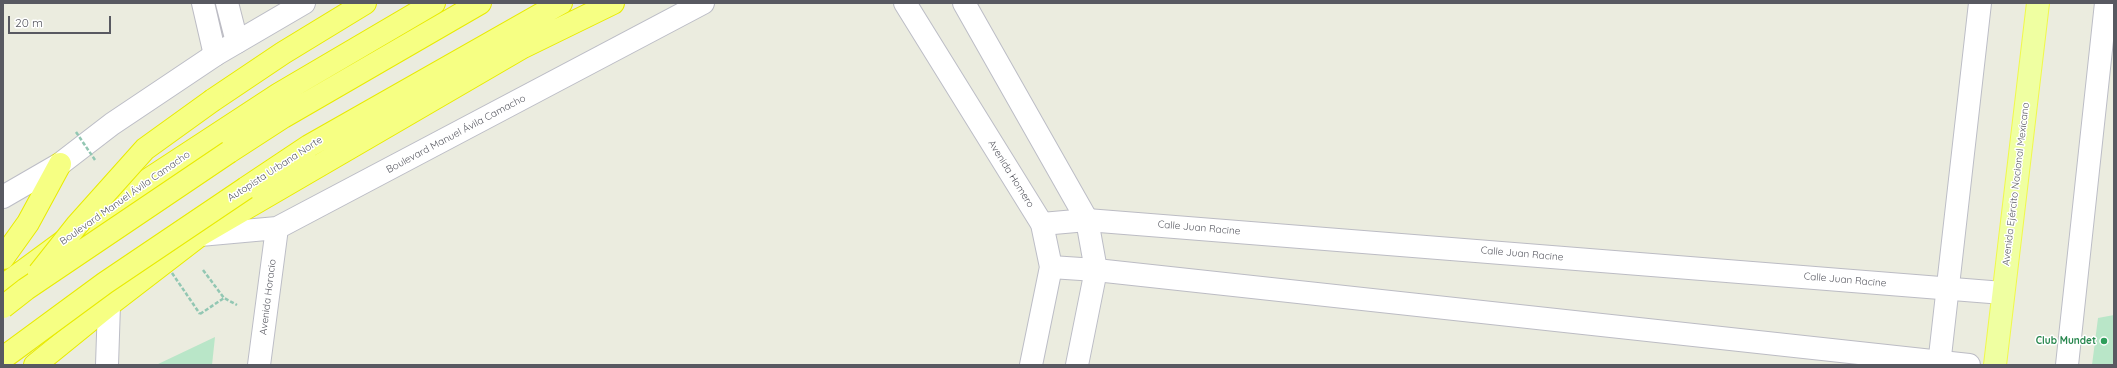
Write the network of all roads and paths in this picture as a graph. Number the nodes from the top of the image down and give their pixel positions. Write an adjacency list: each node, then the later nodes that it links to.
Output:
1 (203, 3): 16 (street)
2 (226, 3): 15 (street)
3 (304, 3): 15 (street)
4 (366, 3): 30 (highway, bridge)
5 (434, 3): 28 (highway, Boulevard Manuel Ávila Camacho)
6 (480, 3): 30 (highway, bridge)
7 (561, 3): 35 (highway, Autopista Urbana Norte, bridge)
8 (613, 3): 24 (highway)
9 (703, 3): 23 (street, Boulevard Manuel Ávila Camacho)
10 (905, 3): 22 (street, Avenida Homero)
11 (964, 3): 21 (street)
12 (1980, 3): 29 (street)
13 (2038, 3): 31 (main road, Avenida Ejército Nacional Mexicano)
14 (2106, 3): 44 (street)
15 (237, 42): 16 (street)
16 (215, 55): 17 (street)
17 (60, 164): 19 (street); 25 (highway)
18 (3, 183): 19 (street)
19 (26, 185): 20 (street)
20 (3, 197)
21 (1088, 220): 22 (street, Calle Juan Racine); 27 (street); 29 (street, Calle Juan Racine)
22 (1042, 224): 26 (street, Avenida Homero)
23 (277, 228): 24 (street, Boulevard Manuel Ávila Camacho); 39 (street, Avenida Horacio)
24 (192, 241): 32 (highway); 34 (path)
25 (3, 258)
26 (1050, 267): 27 (street); 40 (street, Avenida Homero)
27 (1096, 270): 36 (street); 41 (street)
28 (3, 286)
29 (1948, 288): 31 (street, Calle Juan Racine); 36 (street)
30 (26, 289): 33 (highway, bridge)
31 (2003, 293): 43 (main road, Avenida Ejército Nacional Mexicano)
32 (109, 305): 37 (highway); 38 (street)
33 (3, 307)
34 (200, 314)
35 (3, 358)
36 (1939, 364): 42 (street)
37 (35, 365)
38 (107, 365)
39 (260, 365)
40 (1031, 365)
41 (1077, 365)
42 (1969, 365)
43 (1995, 365)
44 (2067, 365)

